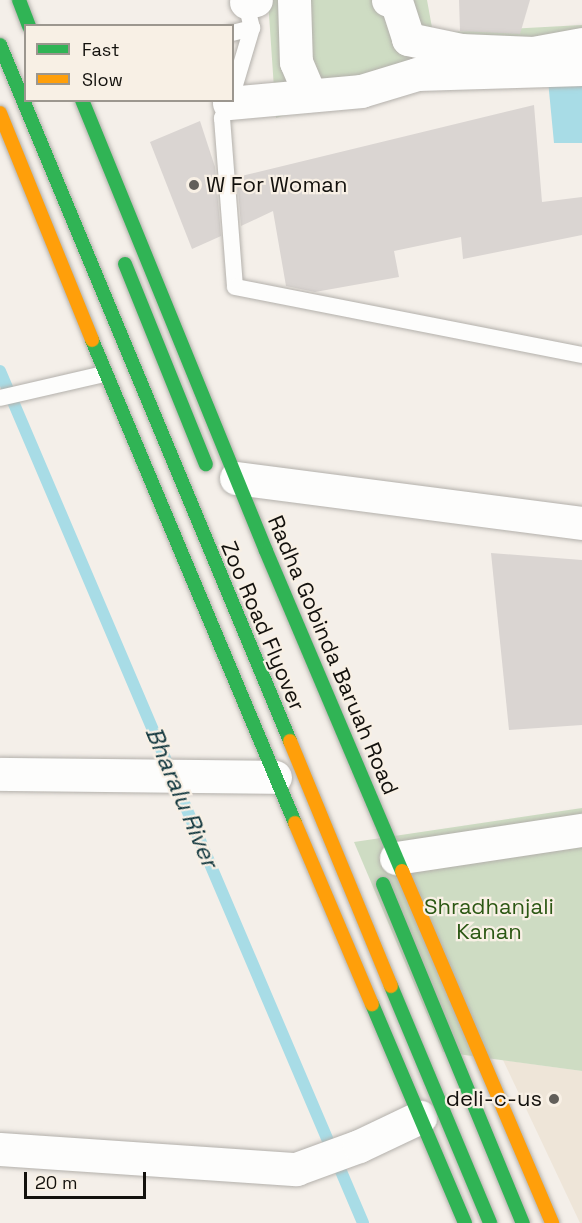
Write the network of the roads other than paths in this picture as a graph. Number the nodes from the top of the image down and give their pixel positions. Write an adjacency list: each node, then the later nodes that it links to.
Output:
1 (19, 0): 5 (street)
2 (294, 0): 13 (street)
3 (388, 0): 7 (street)
4 (250, 7): 6 (lane); 10 (lane)
5 (28, 24)
6 (234, 30)
7 (582, 44)
8 (0, 45): 31 (street, Zoo Road Flyover, bridge)
9 (582, 69): 13 (street)
10 (234, 85)
11 (24, 89): 12 (street)
12 (9, 94)
13 (310, 95): 14 (street)
14 (234, 100)
15 (83, 102): 22 (street, Radha Gobinda Baruah Road)
16 (230, 102): 19 (lane)
17 (0, 113): 20 (street)
18 (121, 255): 22 (street)
19 (582, 355)
20 (105, 374): 21 (lane); 25 (street)
21 (0, 398)
22 (224, 478): 23 (street); 27 (street, Radha Gobinda Baruah Road)
23 (582, 523)
24 (0, 774): 25 (street)
25 (275, 777): 28 (street)
26 (582, 830): 27 (street)
27 (386, 861): 32 (street); 33 (street, Radha Gobinda Baruah Road)
28 (420, 1117): 29 (street); 30 (street)
29 (0, 1149)
30 (465, 1223)
31 (490, 1223)
32 (524, 1223)
33 (552, 1223)

